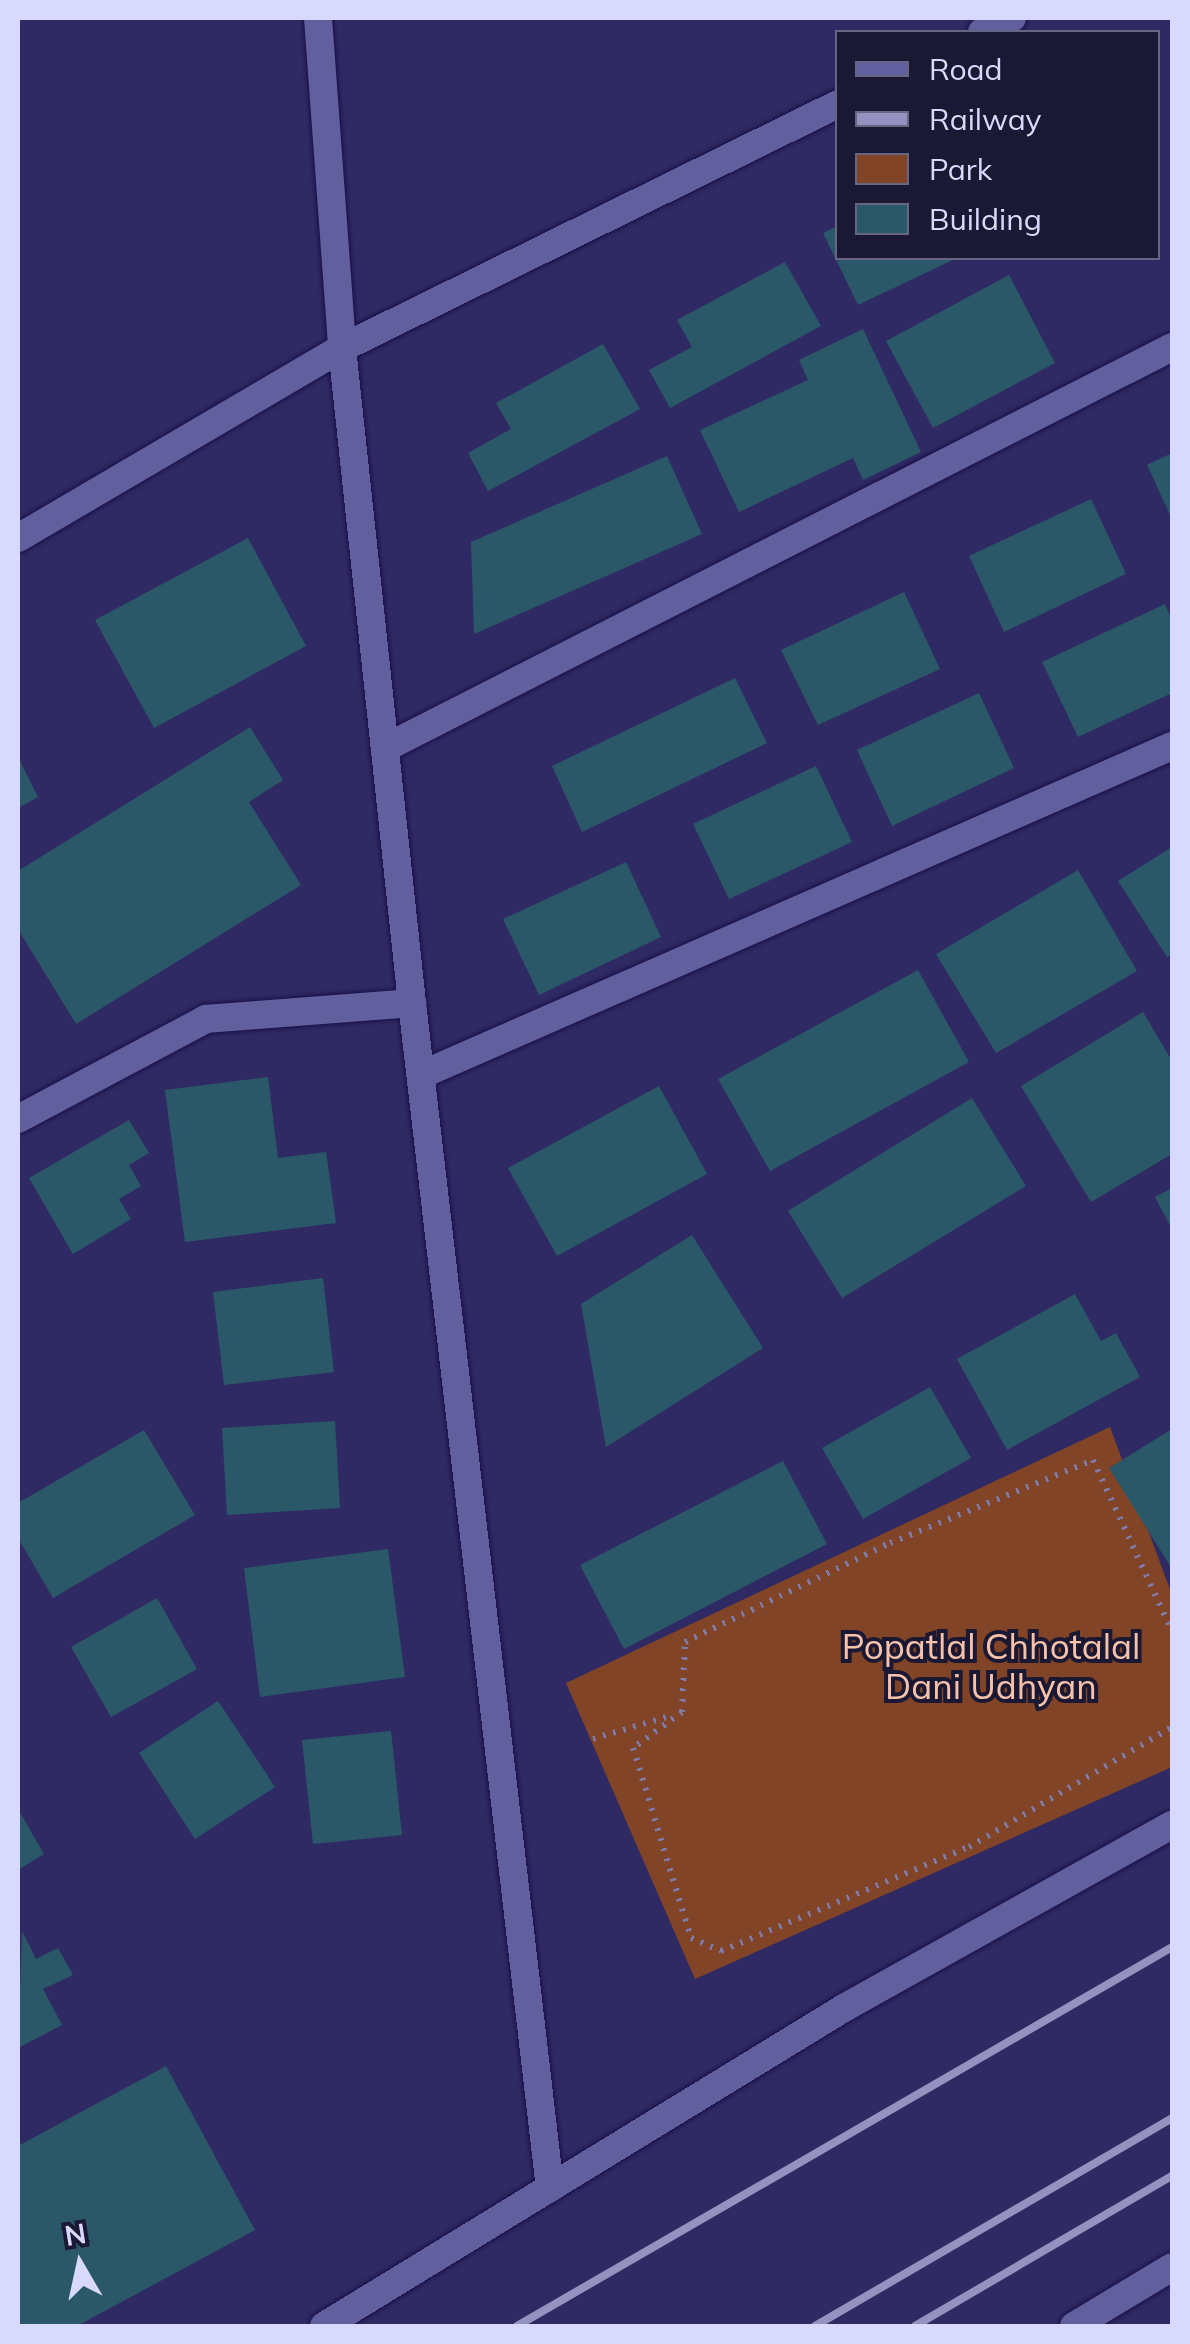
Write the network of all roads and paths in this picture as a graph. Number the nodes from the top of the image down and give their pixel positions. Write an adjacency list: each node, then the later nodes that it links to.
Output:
1 (318, 18): 6 (street)
2 (1012, 18): 3 (street)
3 (986, 30)
4 (835, 105): 6 (street)
5 (1172, 347): 9 (street)
6 (342, 348): 7 (street); 9 (street)
7 (18, 538)
8 (1172, 746): 11 (street)
9 (387, 747): 10 (street)
10 (412, 1003): 11 (street); 12 (street)
11 (421, 1076): 18 (street)
12 (18, 1119)
13 (1172, 1632): 14 (path)
14 (682, 1712): 15 (path); 16 (path)
15 (1172, 1727)
16 (594, 1739)
17 (1172, 1825): 18 (street)
18 (550, 2188): 20 (street)
19 (1172, 2267): 21 (street)
20 (324, 2326)
21 (1074, 2326)

